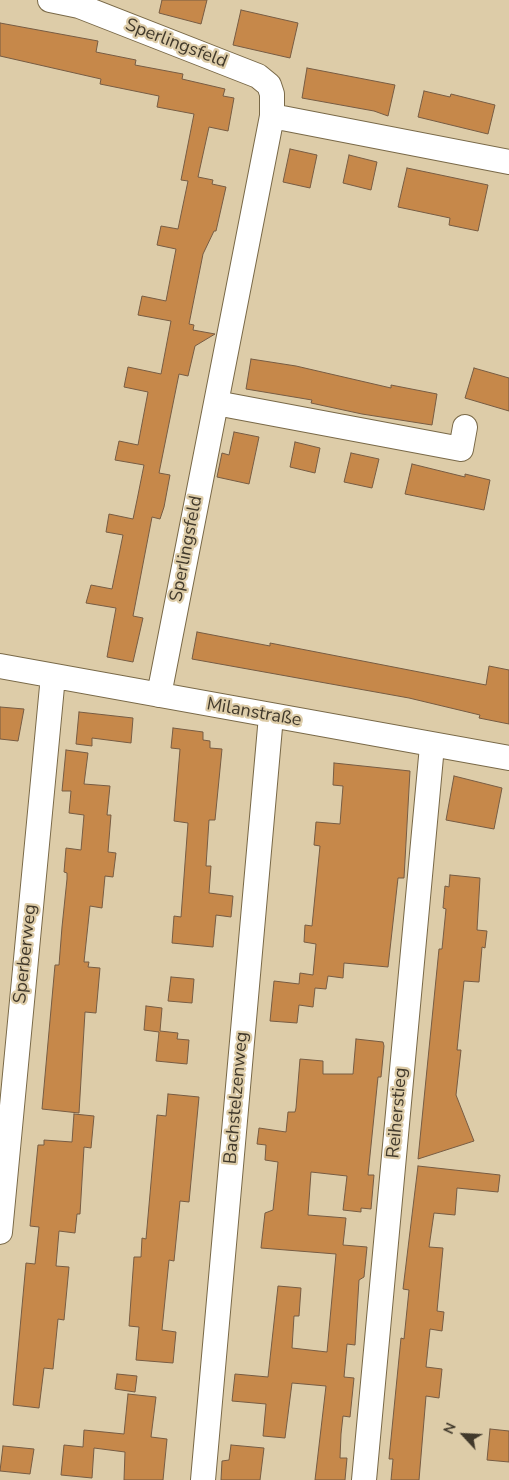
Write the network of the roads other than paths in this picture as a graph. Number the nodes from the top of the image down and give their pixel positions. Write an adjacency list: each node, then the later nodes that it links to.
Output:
1 (50, 0): 2 (street, Sperlingsfeld)
2 (272, 116): 3 (street); 4 (street, Sperlingsfeld)
3 (509, 162)
4 (216, 403): 5 (street); 8 (street, Sperlingsfeld)
5 (465, 427)
6 (0, 666): 7 (street, Milanstraße)
7 (53, 676): 8 (street, Milanstraße); 12 (street, Sperberweg)
8 (159, 695): 9 (street, Milanstraße)
9 (271, 716): 10 (street, Milanstraße); 13 (street, Bachstelzenweg)
10 (432, 746): 11 (street, Milanstraße); 14 (street, Reiherstieg)
11 (509, 758)
12 (0, 1232)
13 (203, 1480)
14 (364, 1480)

